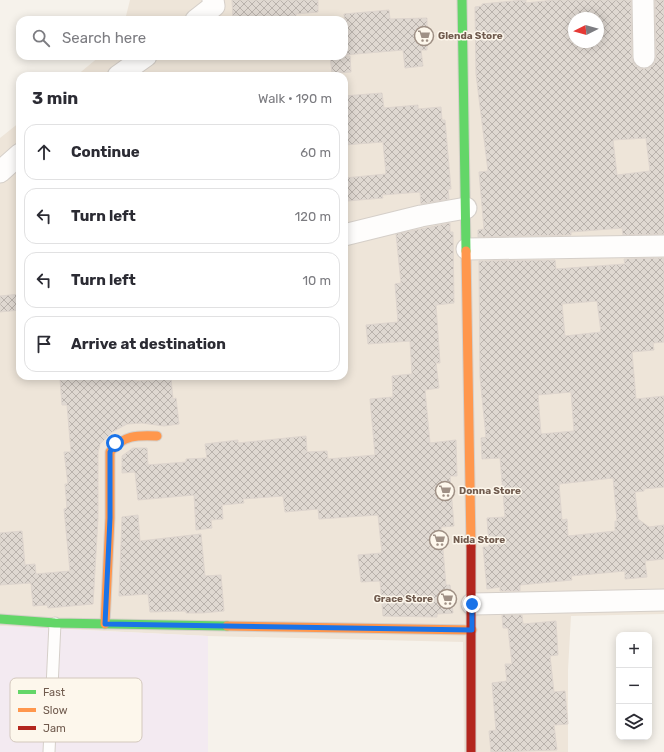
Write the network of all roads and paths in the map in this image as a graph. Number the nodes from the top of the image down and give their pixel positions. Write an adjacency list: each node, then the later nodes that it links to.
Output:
1 (214, 0): 4 (street)
2 (462, 0): 10 (street)
3 (643, 0): 5 (street)
4 (201, 16)
5 (644, 57)
6 (140, 60): 7 (street)
7 (124, 72)
8 (16, 158): 9 (street)
9 (0, 172)
10 (466, 208): 11 (street); 13 (street)
11 (348, 234)
12 (664, 246): 13 (street)
13 (467, 249): 16 (street)
14 (157, 436): 19 (street)
15 (664, 600): 16 (street)
16 (472, 604): 20 (street)
17 (0, 619): 18 (street)
18 (55, 623): 19 (street); 21 (lane)
19 (105, 624): 20 (street)
20 (472, 630): 24 (street)
21 (52, 678)
22 (49, 742): 23 (lane)
23 (49, 752)
24 (471, 752)

